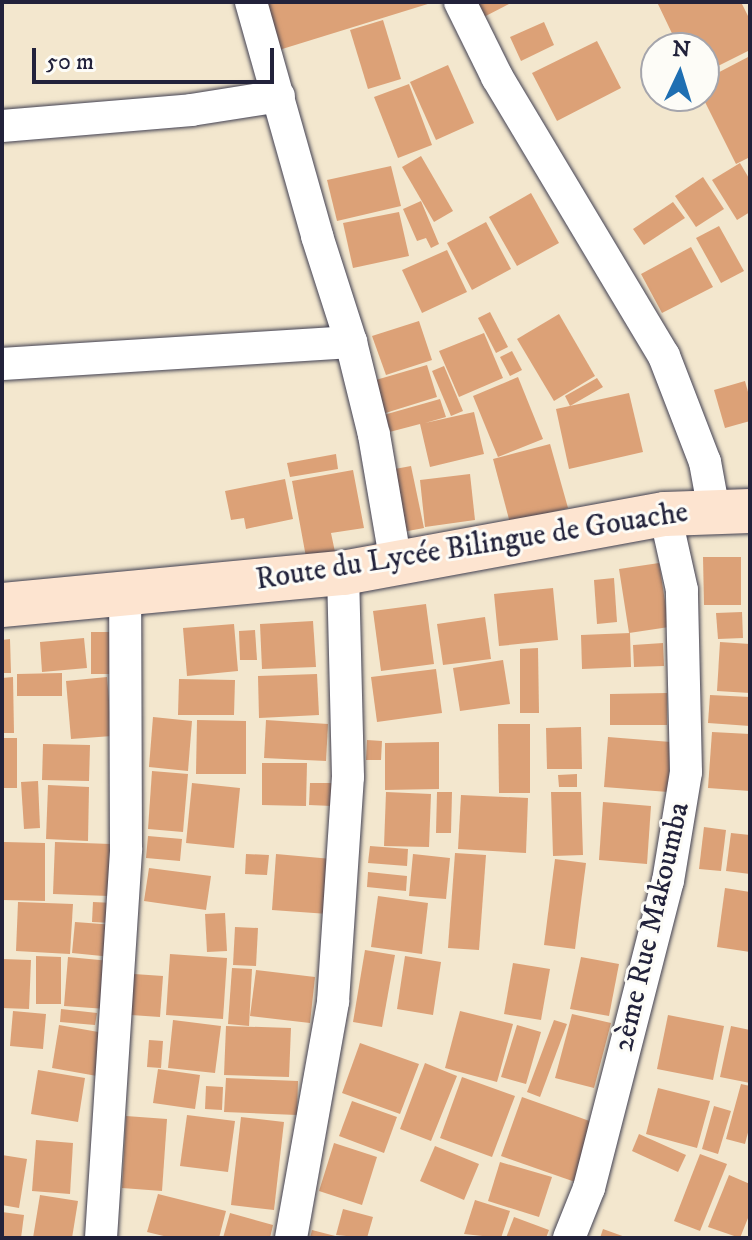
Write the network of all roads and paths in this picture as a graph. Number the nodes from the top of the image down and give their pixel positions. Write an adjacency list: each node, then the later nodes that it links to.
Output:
1 (251, 2): 3 (street)
2 (460, 2): 7 (street)
3 (279, 96): 4 (street); 5 (street)
4 (2, 126)
5 (351, 342): 6 (street); 9 (street)
6 (2, 364)
7 (732, 511): 8 (street, Route du Lycée Bilingue de Gouache)
8 (665, 514): 9 (street, Route du Lycée Bilingue de Gouache); 15 (street, 2ème Rue Makoumba)
9 (396, 564): 10 (street, Route du Lycée Bilingue de Gouache)
10 (343, 573): 11 (street, Route du Lycée Bilingue de Gouache); 14 (street)
11 (125, 595): 12 (street, Route du Lycée Bilingue de Gouache); 13 (street)
12 (2, 605)
13 (101, 1238)
14 (291, 1238)
15 (569, 1238)

